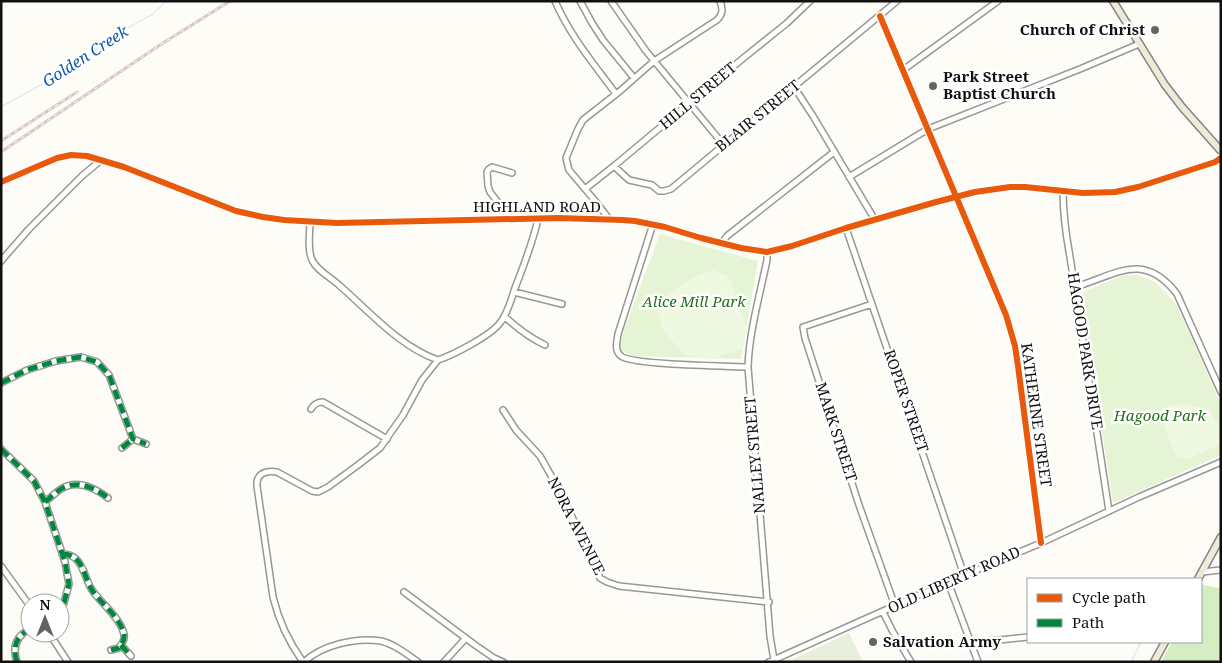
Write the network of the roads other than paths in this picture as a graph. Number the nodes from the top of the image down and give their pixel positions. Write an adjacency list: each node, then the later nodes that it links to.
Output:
1 (555, 1): 17 (street)
2 (580, 1): 15 (street)
3 (611, 1): 13 (street)
4 (720, 1): 13 (street)
5 (810, 1): 18 (street, HILL STREET)
6 (886, 1): 10 (street)
7 (896, 1): 10 (street, BLAIR STREET)
8 (998, 1): 14 (street)
9 (1113, 1): 12 (main road)
10 (891, 6): 11 (street, BLAIR STREET)
11 (880, 16): 14 (street, KATHERINE STREET); 16 (street, BLAIR STREET)
12 (1139, 44): 19 (street); 21 (main road)
13 (654, 61): 15 (street); 18 (street)
14 (903, 70): 19 (street, KATHERINE STREET)
15 (634, 78): 17 (street)
16 (794, 87): 20 (street, BLAIR STREET); 22 (street)
17 (616, 94): 29 (street)
18 (689, 103): 20 (street); 25 (street, HILL STREET)
19 (928, 129): 27 (street); 31 (street, KATHERINE STREET)
20 (724, 144): 25 (street, BLAIR STREET)
21 (1220, 150)
22 (834, 152): 27 (street); 39 (street)
23 (1221, 158): 30 (street, HIGHLAND ROAD)
24 (101, 160): 28 (street, HIGHLAND ROAD); 36 (street, HIGHLAND ROAD); 41 (street)
25 (614, 166): 29 (street, HILL STREET)
26 (512, 172): 33 (street)
27 (849, 178): 35 (street)
28 (1, 182)
29 (585, 189): 34 (street)
30 (1063, 191): 31 (street, HIGHLAND ROAD); 42 (street, HAGOOD PARK DRIVE)
31 (956, 197): 35 (street, HIGHLAND ROAD); 64 (street, KATHERINE STREET)
32 (538, 218): 33 (street, HIGHLAND ROAD); 34 (street, HIGHLAND ROAD); 43 (street)
33 (511, 219): 36 (street, HIGHLAND ROAD)
34 (609, 219): 37 (street, HIGHLAND ROAD)
35 (875, 220): 38 (street, HIGHLAND ROAD)
36 (310, 221): 48 (street)
37 (653, 224): 39 (street, HIGHLAND ROAD); 49 (street)
38 (846, 228): 40 (street, HIGHLAND ROAD); 45 (street, ROPER STREET)
39 (722, 243): 40 (street, HIGHLAND ROAD)
40 (767, 252): 49 (street, NALLEY STREET)
41 (1, 260)
42 (1075, 287): 51 (street); 62 (street, HAGOOD PARK DRIVE)
43 (514, 292): 44 (street); 46 (street)
44 (562, 304)
45 (872, 304): 69 (street, ROPER STREET); 76 (street, MARK STREET)
46 (505, 317): 47 (street); 48 (street)
47 (545, 345)
48 (438, 360): 55 (street)
49 (748, 367): 75 (street, NALLEY STREET)
50 (1, 383): 54 (street)
51 (1221, 392)
52 (311, 409): 55 (street)
53 (503, 410): 75 (street, NORA AVENUE)
54 (132, 439): 56 (street); 57 (street)
55 (387, 439): 90 (street)
56 (146, 444)
57 (122, 448)
58 (1, 449): 61 (street)
59 (1221, 462): 62 (street, OLD LIBERTY ROAD)
60 (108, 498): 61 (street)
61 (45, 502): 65 (street)
62 (1109, 511): 64 (street, OLD LIBERTY ROAD)
63 (1221, 537): 68 (main road)
64 (1041, 543): 69 (street, OLD LIBERTY ROAD)
65 (62, 554): 74 (street); 84 (street)
66 (1, 566): 73 (street)
67 (1221, 570): 68 (street)
68 (1202, 572): 70 (main road)
69 (964, 575): 71 (street, OLD LIBERTY ROAD)
70 (1199, 578)
71 (948, 582): 76 (street, OLD LIBERTY ROAD); 82 (street)
72 (404, 592): 80 (street)
73 (21, 593)
74 (67, 593)
75 (769, 602): 87 (street, NALLEY STREET)
76 (895, 606): 77 (street, OLD LIBERTY ROAD)
77 (883, 612): 87 (street, OLD LIBERTY ROAD); 94 (street)
78 (20, 635): 88 (street)
79 (1027, 637): 82 (street)
80 (466, 638): 92 (street); 93 (street)
81 (56, 643): 89 (street)
82 (971, 643): 95 (street)
83 (1164, 643): 96 (main road)
84 (121, 645): 85 (street); 86 (street)
85 (111, 650)
86 (131, 656)
87 (772, 661)
88 (17, 662)
89 (68, 662)
90 (303, 662): 91 (street)
91 (418, 662)
92 (444, 662)
93 (503, 662)
94 (911, 662)
95 (978, 662)
96 (1154, 662)

